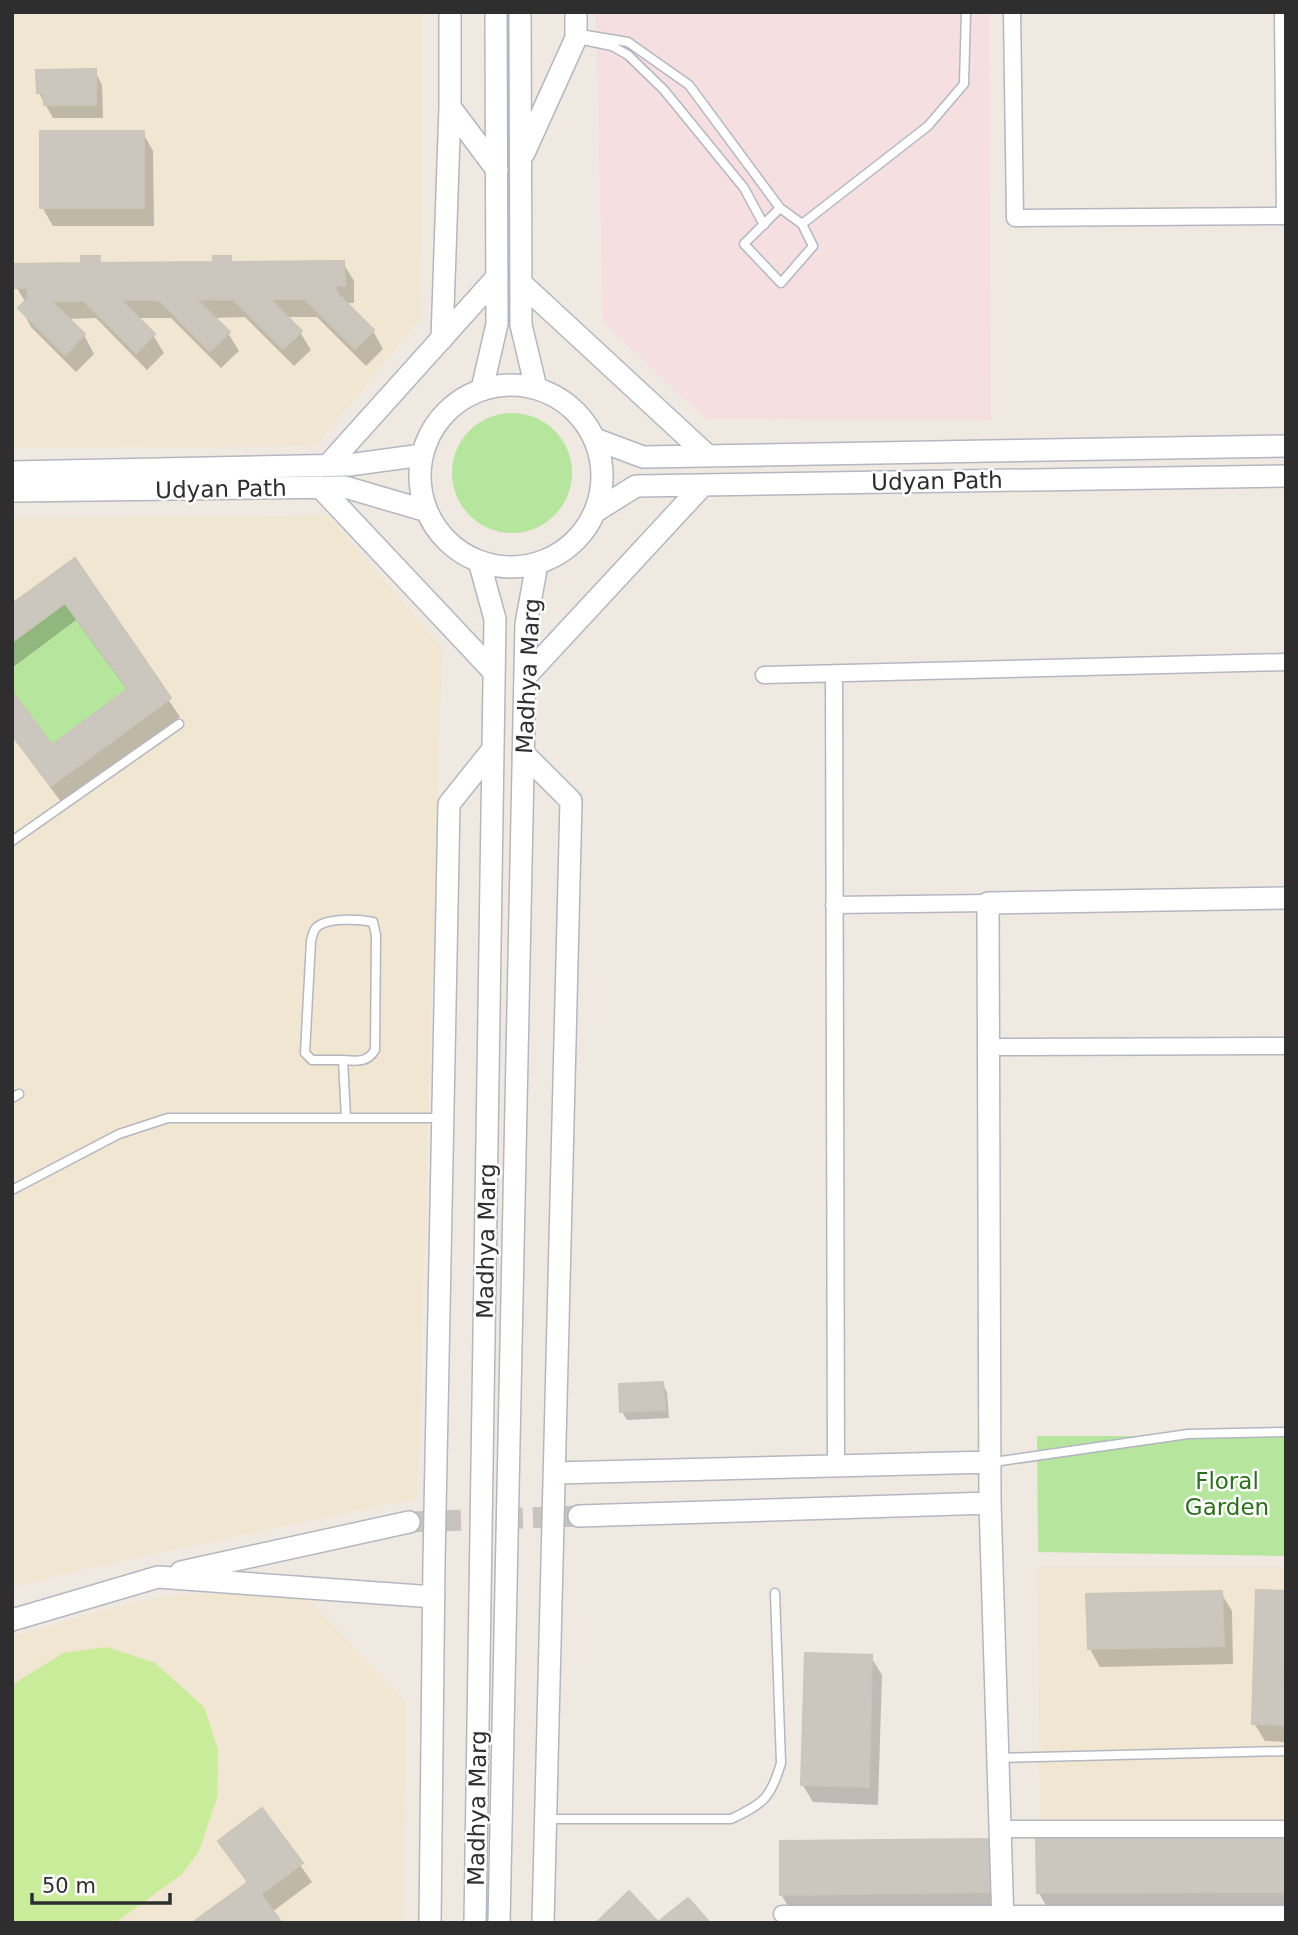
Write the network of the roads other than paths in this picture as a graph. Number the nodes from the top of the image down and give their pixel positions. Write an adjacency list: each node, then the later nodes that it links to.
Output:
1 (450, 12): 9 (main road)
2 (496, 12): 11 (main road)
3 (520, 12): 10 (main road)
4 (576, 12): 8 (main road)
5 (966, 12): 14 (lane)
6 (1012, 12): 13 (street)
7 (1283, 12): 13 (street)
8 (576, 38): 10 (main road); 12 (lane); 15 (lane)
9 (450, 107): 11 (main road); 18 (main road)
10 (520, 161): 17 (main road)
11 (497, 170): 16 (main road)
12 (780, 208): 14 (lane); 15 (lane)
13 (1286, 216)
14 (802, 223): 15 (lane)
15 (764, 225)
16 (497, 277): 18 (main road); 20 (main road)
17 (521, 283): 19 (main road); 24 (main road)
18 (442, 339): 25 (main road)
19 (536, 388): 20 (main road); 21 (main road)
20 (481, 389): 23 (main road)
21 (595, 439): 24 (main road, Udyan Path); 32 (main road)
22 (1286, 446): 24 (main road, Udyan Path)
23 (422, 455): 25 (main road, Udyan Path); 31 (main road)
24 (708, 456)
25 (328, 465): 26 (main road, Udyan Path)
26 (12, 472)
27 (1286, 476): 28 (main road, Udyan Path)
28 (703, 485): 32 (main road, Udyan Path); 39 (main road)
29 (320, 487): 30 (main road, Udyan Path); 31 (main road, Udyan Path); 36 (main road)
30 (12, 491)
31 (427, 511): 33 (main road)
32 (596, 511): 34 (main road)
33 (479, 561): 34 (main road); 36 (main road, Madhya Marg)
34 (537, 564): 39 (main road, Madhya Marg)
35 (1286, 662): 37 (street)
36 (494, 672): 41 (main road, Madhya Marg)
37 (834, 673): 38 (street); 46 (street)
38 (764, 675)
39 (524, 677): 42 (main road, Madhya Marg)
40 (178, 724): 43 (lane)
41 (493, 749): 51 (main road); 74 (main road, Madhya Marg)
42 (523, 753): 56 (main road); 75 (main road, Madhya Marg)
43 (12, 841)
44 (1286, 898): 45 (main road)
45 (988, 903): 46 (street); 48 (main road)
46 (834, 905): 55 (street)
47 (1286, 1045): 48 (street)
48 (989, 1047): 54 (main road)
49 (343, 1060): 49 (lane); 50 (lane)
50 (345, 1118): 51 (lane); 52 (lane)
51 (443, 1118): 62 (main road)
52 (12, 1190)
53 (1286, 1432): 54 (lane)
54 (990, 1462): 55 (main road); 57 (main road)
55 (836, 1466): 56 (main road)
56 (555, 1473): 66 (main road)
57 (990, 1503): 58 (main road); 65 (main road)
58 (579, 1516)
59 (409, 1522): 60 (main road)
60 (158, 1577): 62 (main road); 63 (main road)
61 (775, 1593): 66 (lane)
62 (434, 1597): 73 (main road)
63 (12, 1620)
64 (1286, 1751): 65 (lane)
65 (998, 1758): 67 (main road)
66 (547, 1819): 76 (main road)
67 (1001, 1829): 68 (street); 72 (main road)
68 (1286, 1829)
69 (782, 1914): 71 (street)
70 (1286, 1914): 72 (street)
71 (861, 1918): 72 (street)
72 (1003, 1918)
73 (430, 1923)
74 (475, 1923)
75 (499, 1923)
76 (543, 1923)

